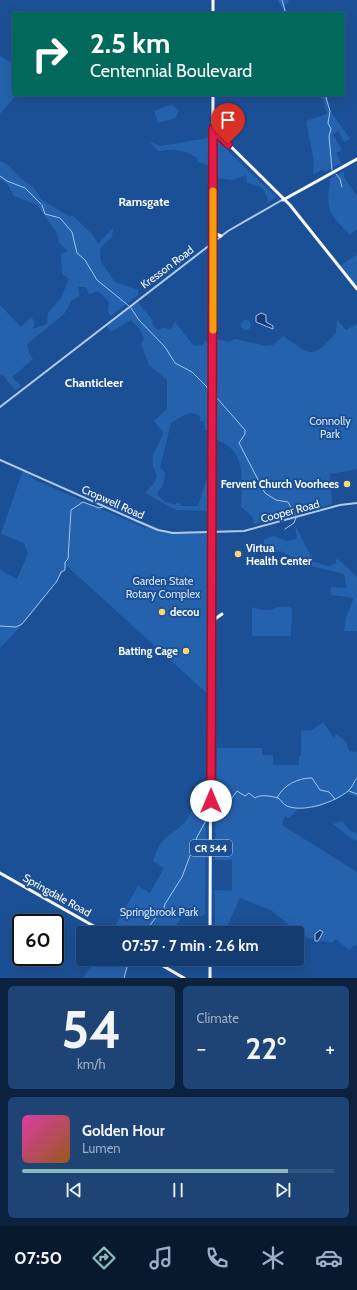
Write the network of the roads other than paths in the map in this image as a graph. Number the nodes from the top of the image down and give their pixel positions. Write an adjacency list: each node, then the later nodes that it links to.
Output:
1 (213, 0): 2 (main road)
2 (213, 12)
3 (213, 96): 4 (main road, CR 544)
4 (213, 129): 6 (main road); 7 (main road, CR 544)
5 (357, 159): 6 (main road, Kresson Road)
6 (284, 200): 8 (street, Kresson Road); 10 (main road)
7 (213, 230): 8 (main road); 9 (main road, CR 544)
8 (221, 236): 9 (street, Kresson Road)
9 (213, 242): 11 (street, Kresson Road); 15 (main road, CR 544)
10 (357, 289)
11 (0, 407)
12 (0, 460): 15 (street, Cropwell Road)
13 (357, 503): 14 (street, Cooper Road)
14 (226, 532): 15 (street, Cropwell Road)
15 (212, 533): 17 (main road, CR 544)
16 (222, 614): 17 (main road)
17 (212, 634): 20 (main road, CR 544)
18 (0, 873): 19 (main road, Springdale Road)
19 (94, 926)
20 (210, 926)
21 (163, 966): 23 (main road)
22 (210, 966): 24 (main road)
23 (184, 978)
24 (210, 978)

